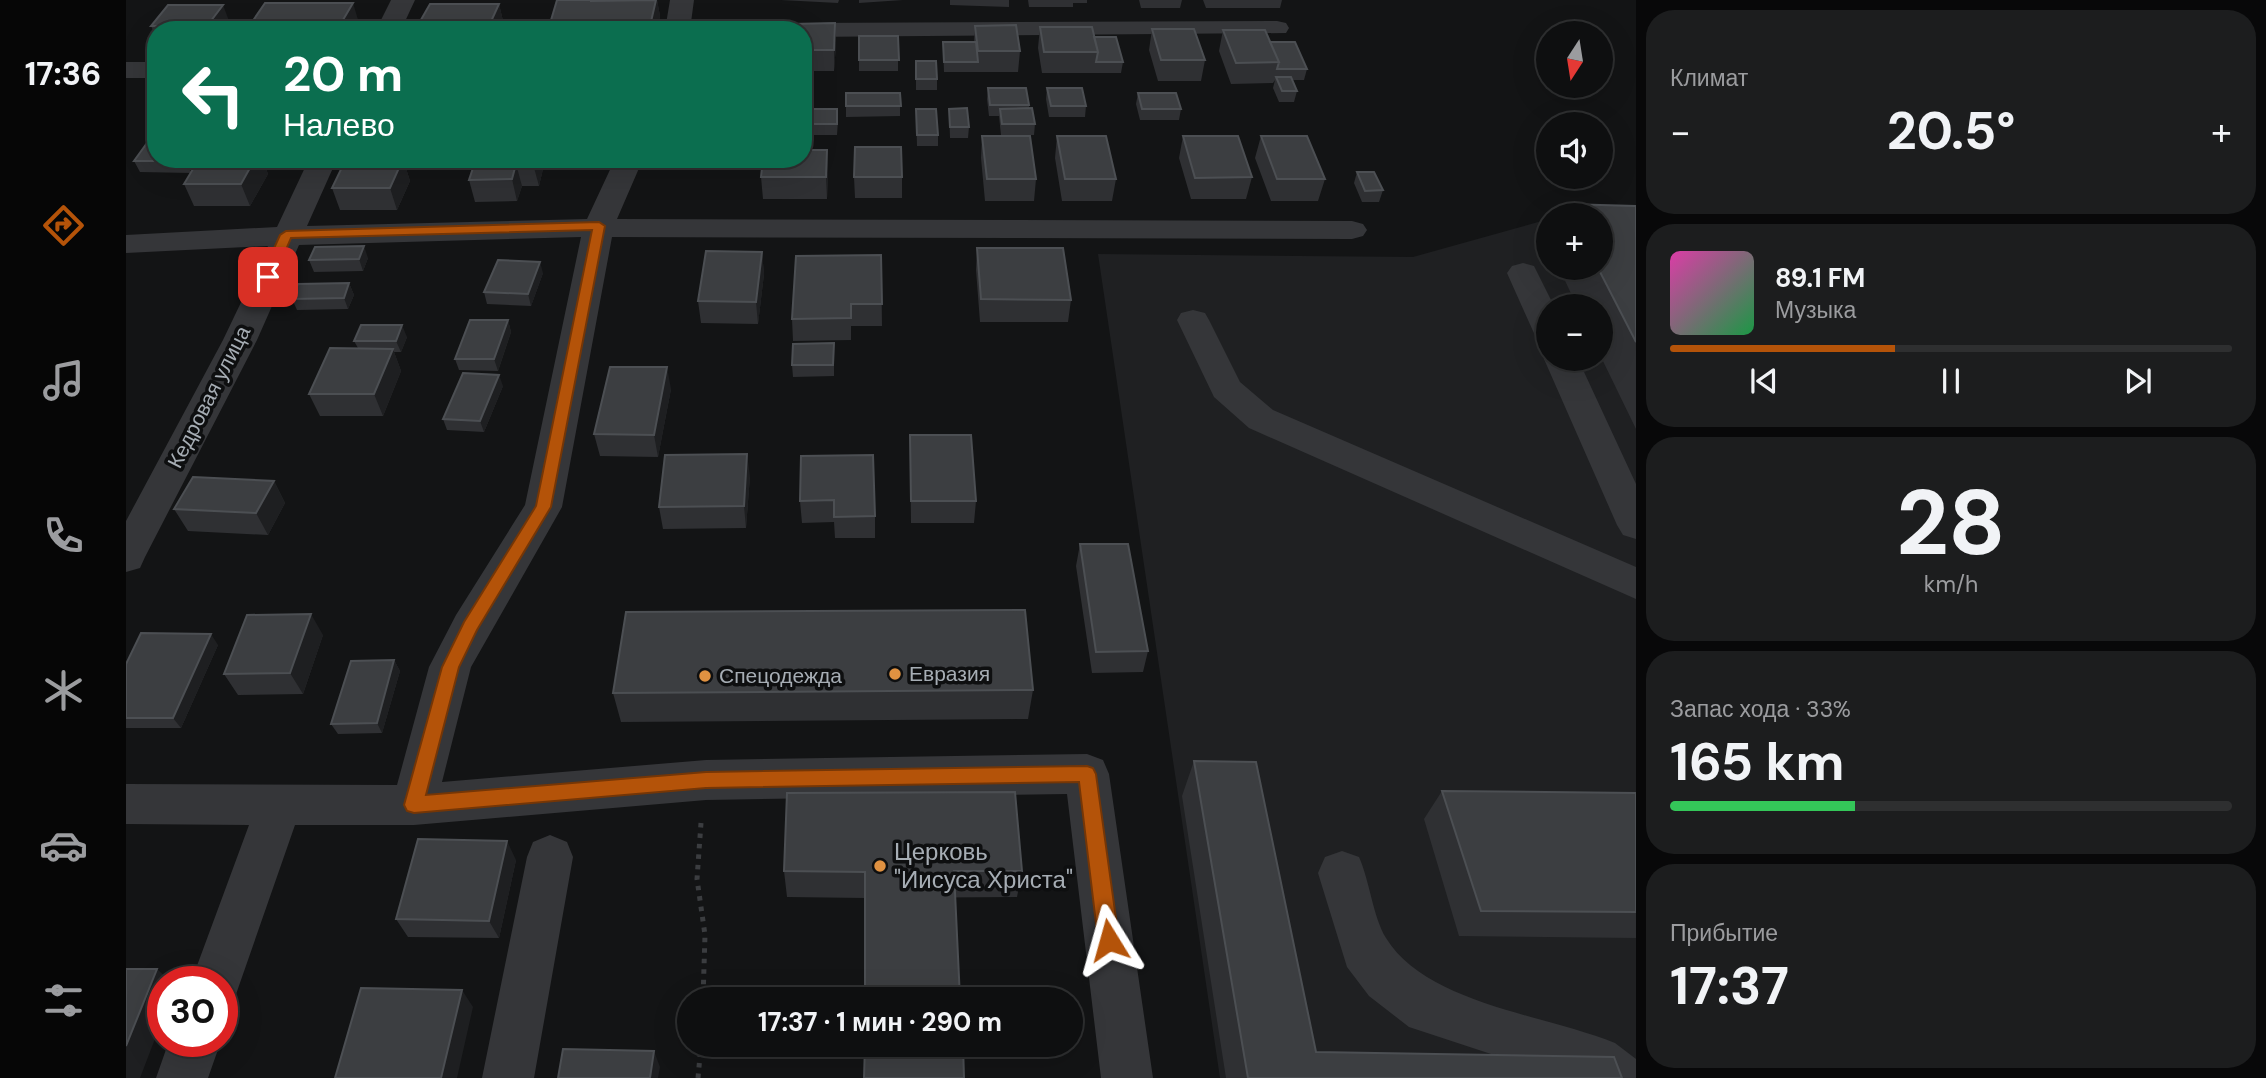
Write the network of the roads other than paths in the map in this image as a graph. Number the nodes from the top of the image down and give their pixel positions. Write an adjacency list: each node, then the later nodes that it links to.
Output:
1 (404, 0): 3 (street)
2 (681, 0): 4 (street)
3 (393, 21)
4 (678, 21)
5 (1277, 29): 6 (street)
6 (812, 30)
7 (147, 70): 8 (street)
8 (126, 71)
9 (319, 168): 13 (street, Кедровая улица)
10 (625, 168): 11 (street)
11 (599, 226): 12 (street); 13 (street); 23 (street)
12 (1352, 230)
13 (286, 235): 14 (street); 20 (street, Кедровая улица)
14 (126, 244)
15 (1523, 273): 16 (street)
16 (1536, 302)
17 (1193, 320): 21 (street)
18 (1566, 371): 19 (street)
19 (1636, 525)
20 (126, 557)
21 (1636, 584)
22 (126, 804): 24 (street)
23 (414, 805): 24 (street); 31 (street)
24 (279, 806): 27 (street)
25 (550, 858): 30 (street)
26 (1342, 873): 32 (street)
27 (222, 966)
28 (189, 1057): 29 (street)
29 (182, 1078)
30 (508, 1078)
31 (1127, 1078)
32 (1618, 1078)

